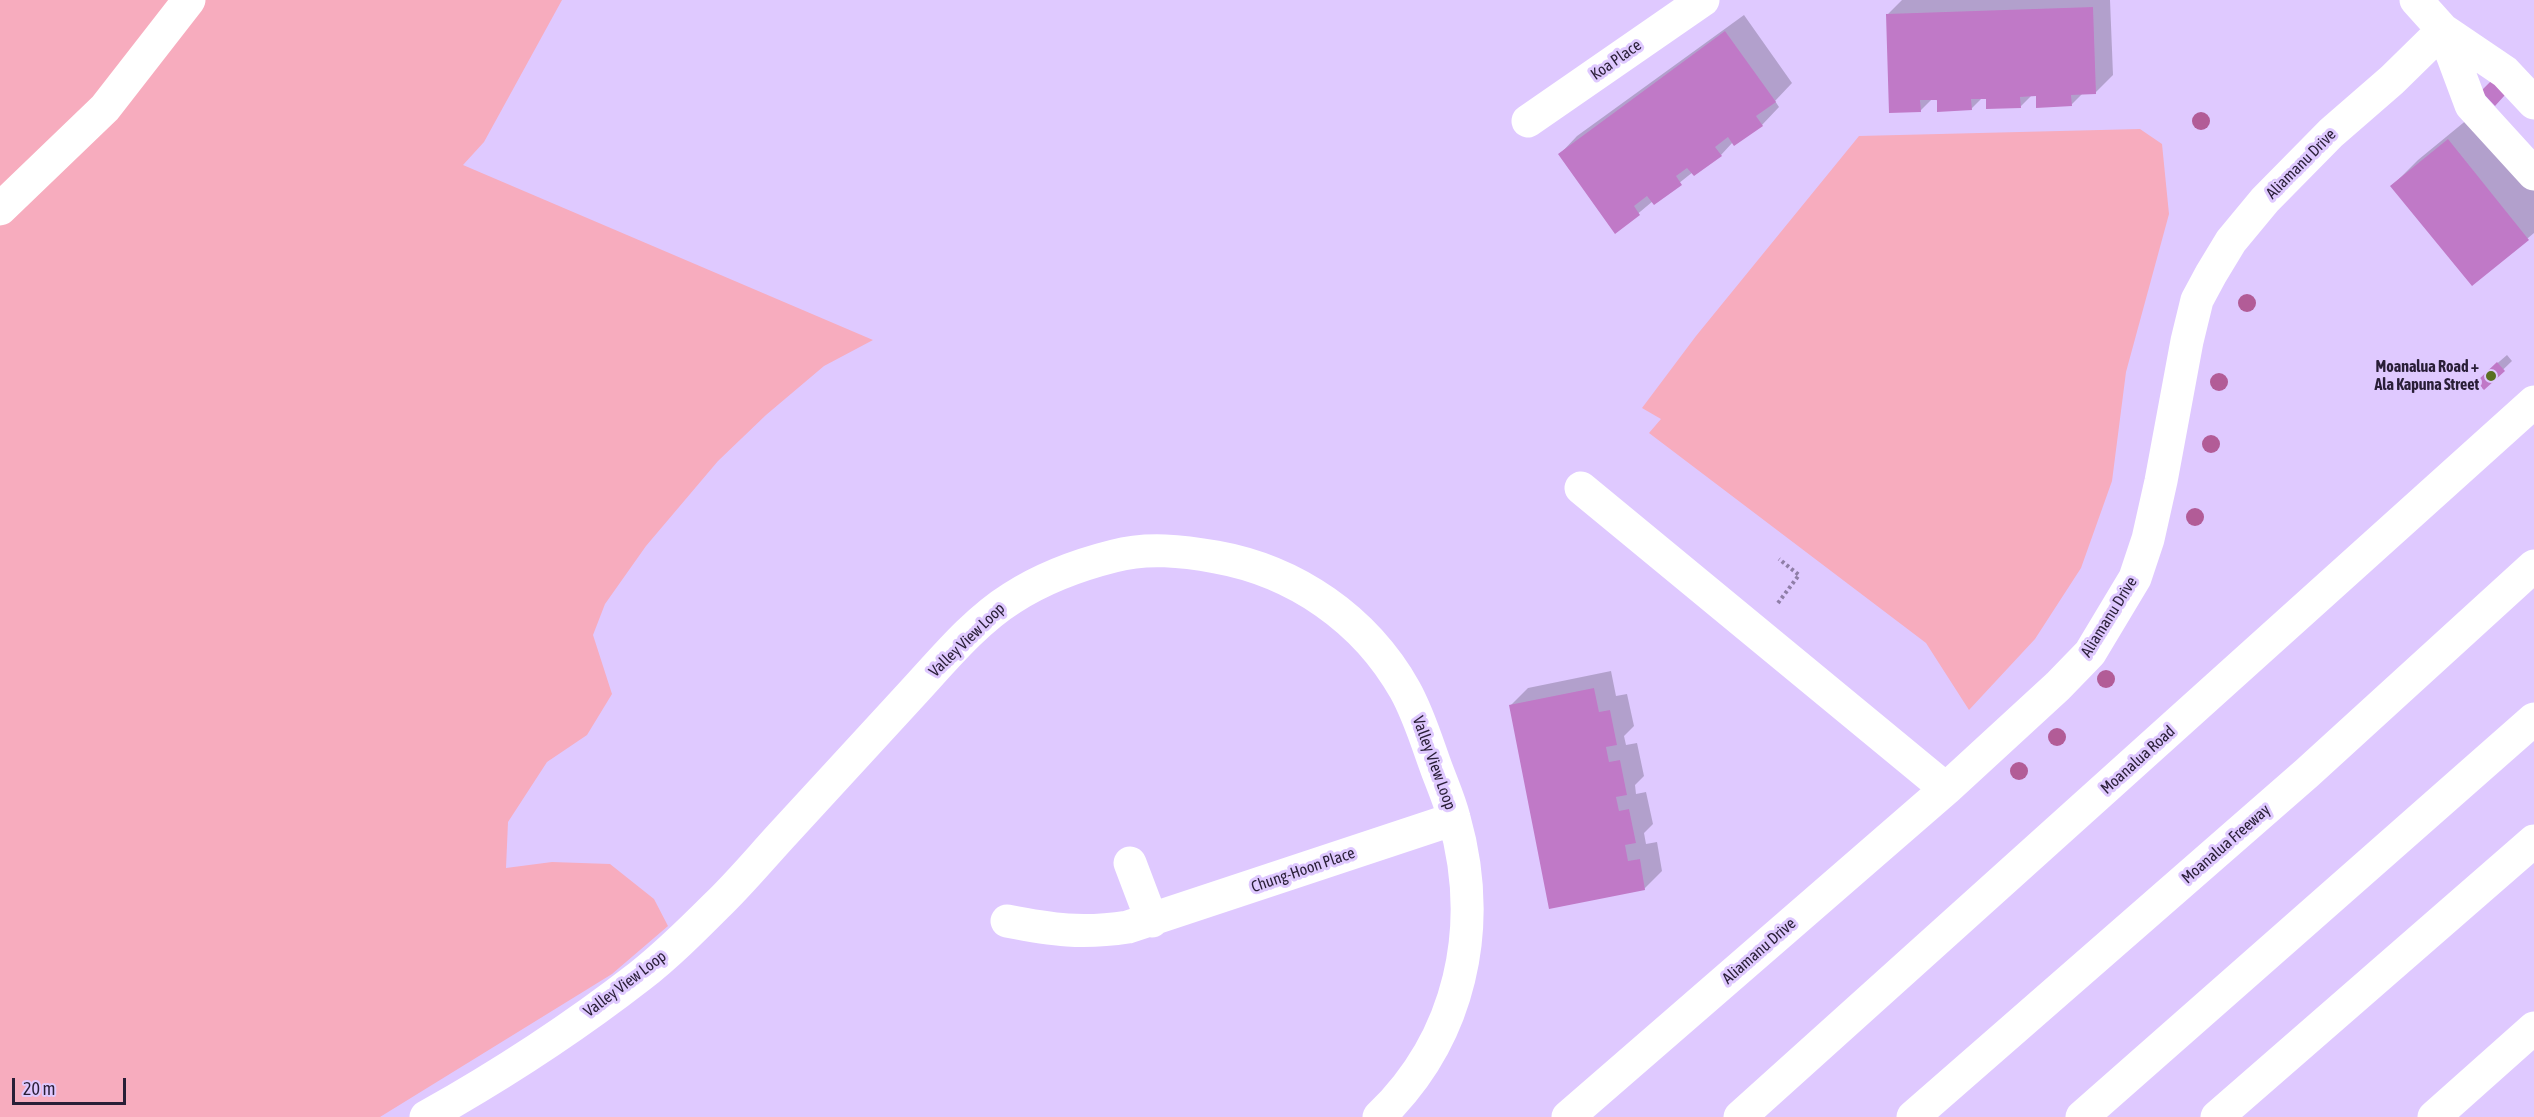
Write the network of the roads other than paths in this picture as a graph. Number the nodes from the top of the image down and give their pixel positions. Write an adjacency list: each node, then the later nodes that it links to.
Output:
1 (189, 0): 8 (main road)
2 (1703, 0): 6 (main road, Koa Place)
3 (2416, 0): 4 (main road)
4 (2443, 30): 5 (main road); 7 (main road); 13 (main road, Aliamanu Drive)
5 (2534, 103)
6 (1528, 121)
7 (2534, 174)
8 (0, 209)
9 (2534, 402): 23 (main road, Moanalua Road)
10 (1581, 488): 13 (main road)
11 (2534, 566): 24 (main road, Moanalua Freeway)
12 (2534, 719): 25 (main road)
13 (1946, 789): 22 (main road, Aliamanu Drive)
14 (1455, 819): 18 (main road, Chung-Hoon Place); 20 (main road, Valley View Loop); 21 (main road, Valley View Loop)
15 (2534, 841): 26 (main road)
16 (1130, 863): 18 (main road)
17 (1007, 921): 18 (main road, Chung-Hoon Place)
18 (1152, 921)
19 (2534, 1028): 27 (main road)
20 (426, 1117)
21 (1378, 1117)
22 (1568, 1117)
23 (1740, 1117)
24 (1913, 1117)
25 (2082, 1117)
26 (2217, 1117)
27 (2434, 1117)

